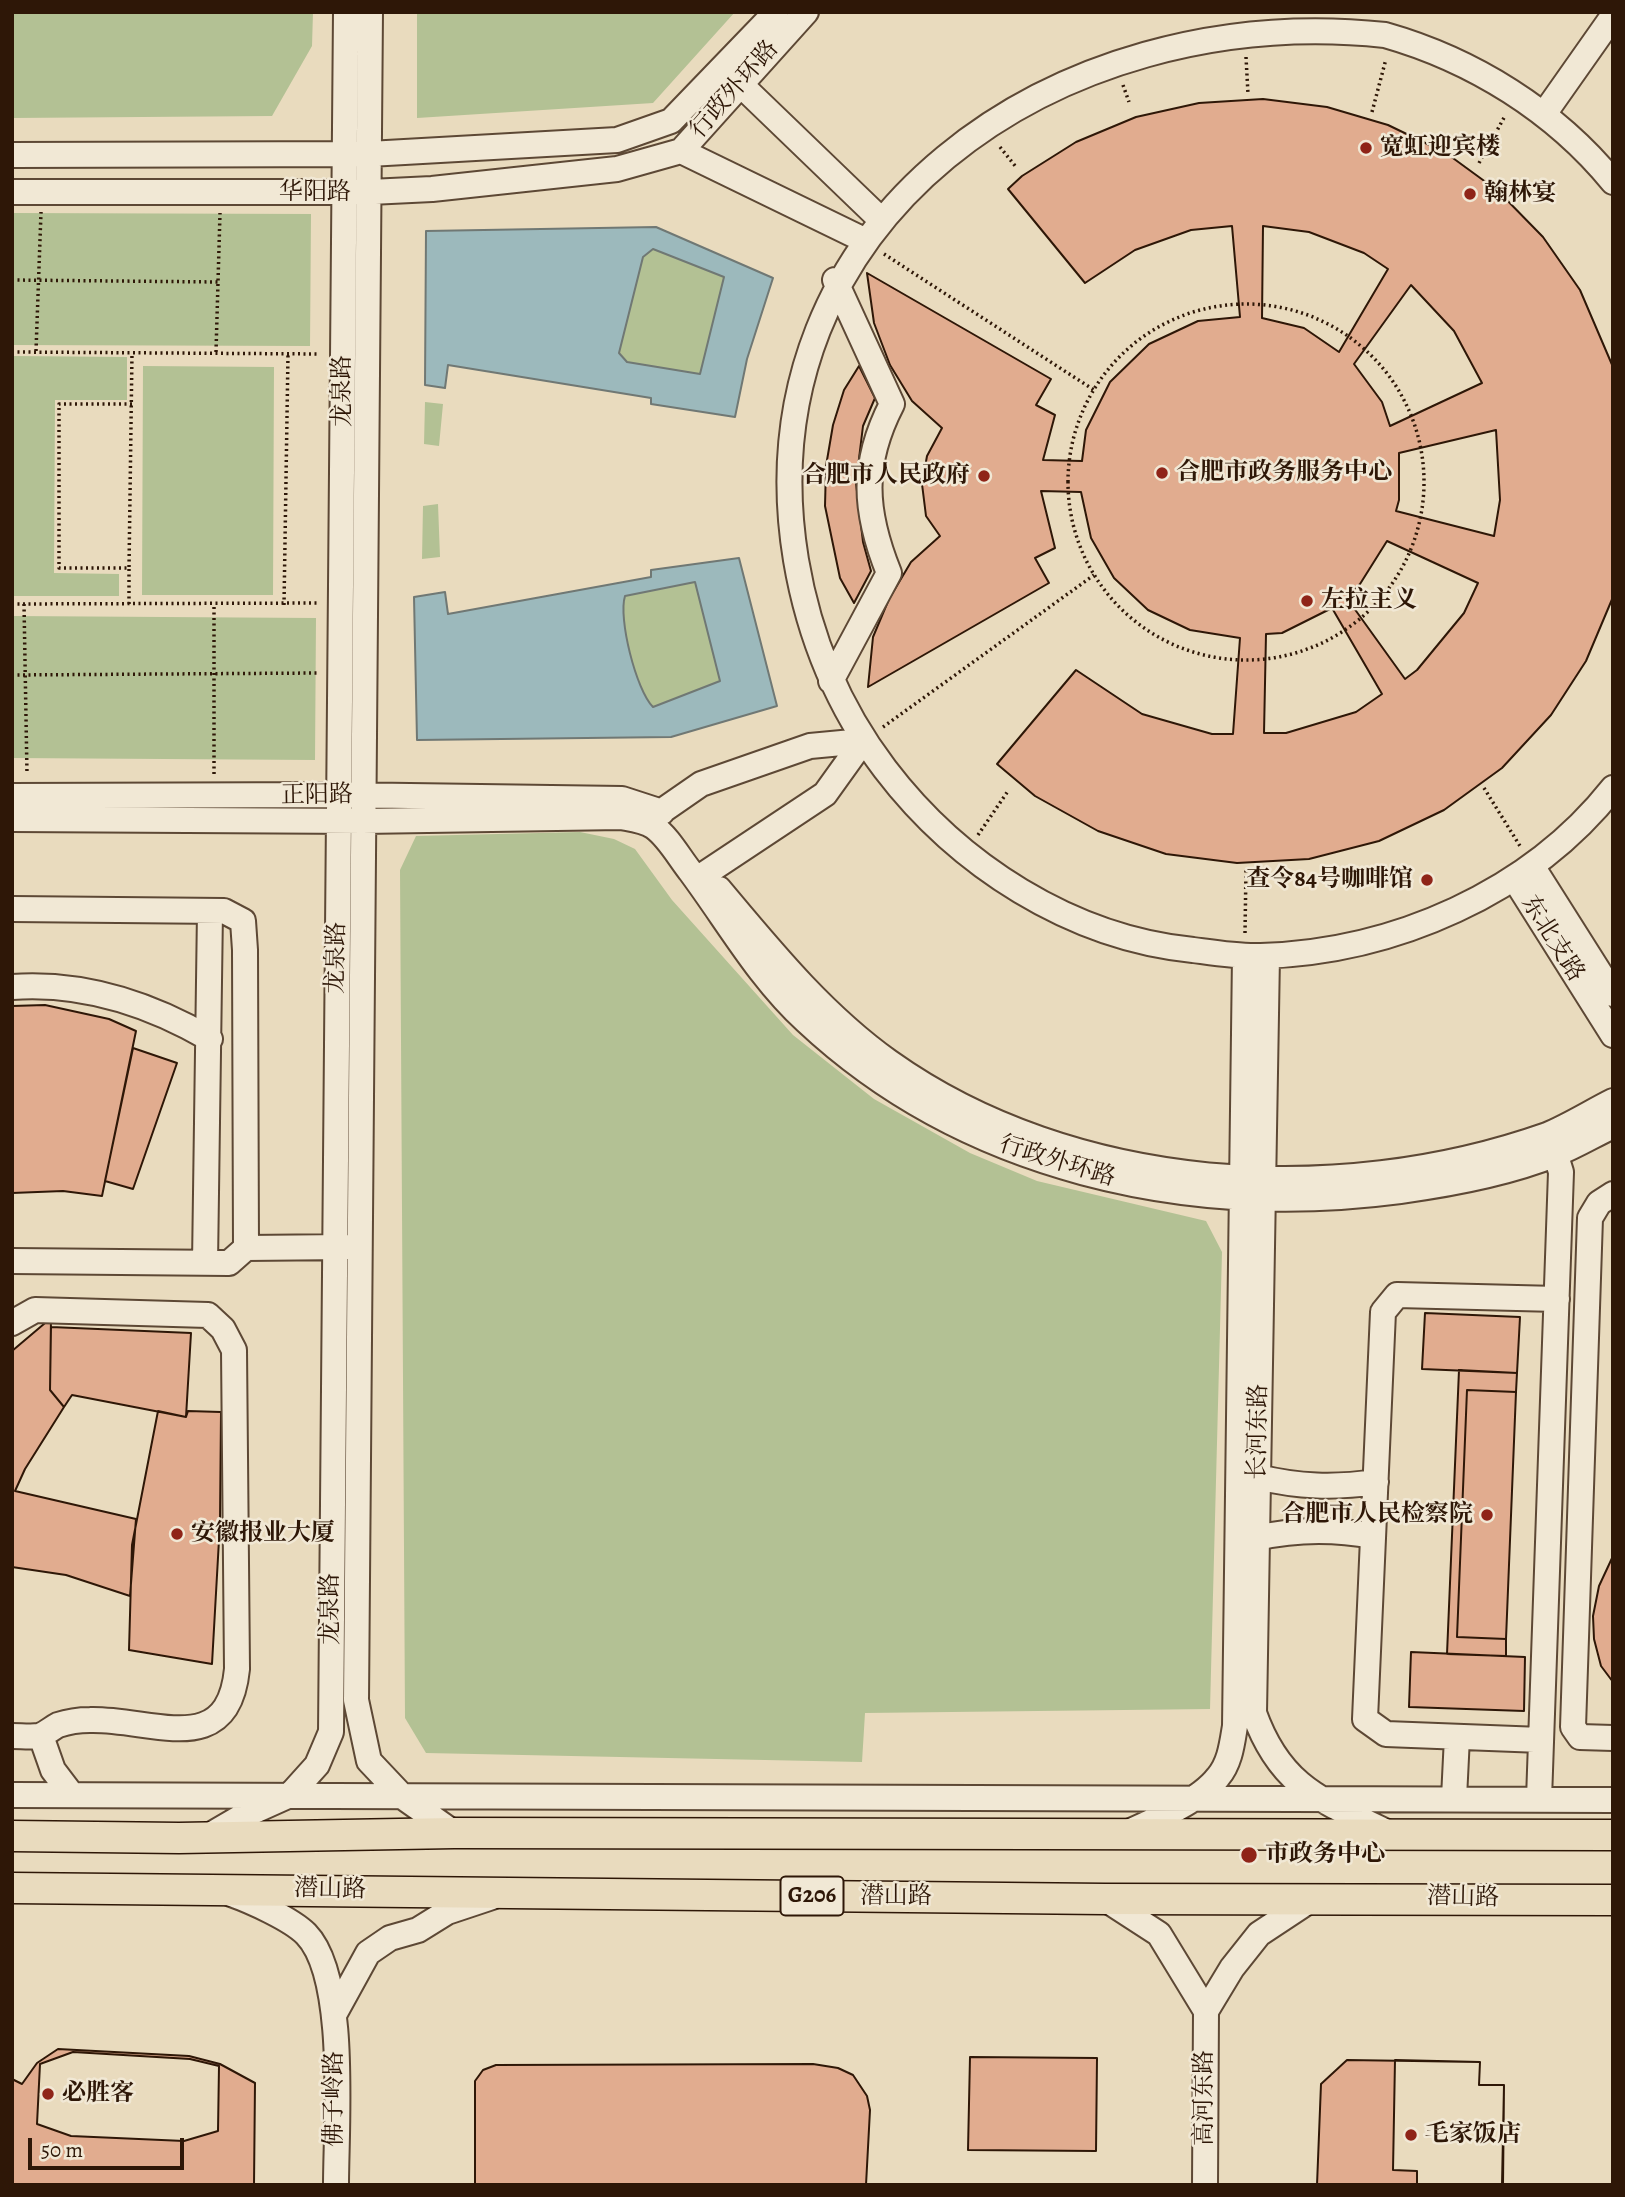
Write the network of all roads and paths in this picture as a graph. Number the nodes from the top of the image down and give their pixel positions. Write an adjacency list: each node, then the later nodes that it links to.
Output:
1 (346, 12): 16 (street, 龙泉路)
2 (370, 12): 16 (street, 龙泉路)
3 (776, 12): 14 (street, 行政外环路)
4 (806, 12): 10 (street, 行政外环路)
5 (1268, 14): 7 (street); 8 (street)
6 (1613, 16): 13 (street)
7 (1209, 19)
8 (1392, 37): 11 (street); 12 (path)
9 (1033, 73): 26 (street)
10 (739, 83): 15 (street, 行政外环路); 26 (street)
11 (1517, 96): 13 (street); 18 (path)
12 (1372, 112)
13 (1544, 114): 20 (street)
14 (617, 140): 16 (street, 华阳路)
15 (681, 151): 19 (street, 行政外环路); 27 (street)
16 (357, 153): 17 (street, 华阳路); 23 (street, 龙泉路); 24 (street, 龙泉路)
17 (12, 155)
18 (1479, 163)
19 (617, 169): 24 (street, 华阳路)
20 (1613, 182)
21 (12, 192): 22 (street, 华阳路)
22 (41, 192): 25 (street, 华阳路); 29 (path)
23 (345, 192): 24 (street, 华阳路); 25 (street, 华阳路); 37 (street, 龙泉路)
24 (370, 192): 57 (street, 龙泉路)
25 (221, 194): 31 (path)
26 (875, 214): 27 (street)
27 (860, 238): 30 (street); 38 (path)
28 (12, 280): 29 (path)
29 (38, 280): 31 (path); 33 (path)
30 (835, 280): 52 (street); 52 (street)
31 (218, 282): 35 (path)
32 (12, 352): 33 (path)
33 (36, 352): 34 (path)
34 (132, 353): 35 (path); 39 (path)
35 (216, 353): 36 (path)
36 (288, 354): 37 (path); 47 (path)
37 (343, 355): 42 (street, 龙泉路)
38 (1094, 390): 41 (path); 41 (path)
39 (132, 404): 40 (path); 40 (path)
40 (129, 568): 45 (path)
41 (1094, 575): 53 (path)
42 (341, 603): 47 (path); 48 (street, 龙泉路)
43 (12, 604): 44 (path)
44 (24, 604): 45 (path); 51 (path)
45 (129, 604): 46 (path)
46 (214, 604): 47 (path); 49 (path)
47 (284, 605)
48 (341, 673): 49 (path); 57 (street, 龙泉路)
49 (214, 674): 51 (path); 59 (path)
50 (12, 675): 51 (path)
51 (25, 675): 58 (path)
52 (831, 681): 53 (street)
53 (863, 741): 61 (street); 65 (street); 68 (street)
54 (1484, 788): 67 (path)
55 (1613, 788): 67 (street)
56 (1008, 791): 65 (path)
57 (352, 795): 59 (street, 正阳路); 60 (street, 正阳路); 63 (street, 龙泉路); 64 (street, 龙泉路)
58 (20, 796): 59 (street, 正阳路)
59 (214, 797)
60 (621, 808): 61 (street); 64 (street, 正阳路); 79 (street, 行政外环路)
61 (662, 811): 68 (street, 行政外环路)
62 (12, 819): 63 (street, 正阳路)
63 (338, 821): 64 (street, 正阳路); 81 (street, 龙泉路)
64 (363, 821): 82 (street, 龙泉路)
65 (965, 853): 71 (street)
66 (1246, 868): 71 (path)
67 (1523, 872): 71 (street); 73 (street, 东北支路); 74 (street, 东北支路)
68 (706, 873): 79 (street, 行政外环路)
69 (12, 909): 70 (street)
70 (210, 911): 75 (street); 83 (street)
71 (1256, 956): 79 (street, 长河东路)
72 (12, 987): 75 (street)
73 (1613, 995)
74 (1613, 1035)
75 (210, 1039): 85 (street)
76 (1613, 1101): 78 (street, 行政外环路)
77 (1613, 1126): 78 (street, 行政外环路)
78 (1552, 1144): 79 (street, 行政外环路); 86 (street)
79 (1253, 1190): 88 (street, 长河东路); 101 (street, 长河东路)
80 (1613, 1194): 95 (street)
81 (333, 1247): 82 (street); 83 (street); 99 (street, 龙泉路)
82 (360, 1247): 100 (street, 龙泉路)
83 (246, 1248): 85 (street)
84 (12, 1261): 85 (street)
85 (205, 1263)
86 (1557, 1299): 89 (street); 96 (street)
87 (12, 1323): 93 (street)
88 (1258, 1477): 89 (street); 91 (street, 长河东路)
89 (1376, 1482): 90 (street)
90 (1373, 1536): 91 (street); 94 (street)
91 (1257, 1538): 102 (street, 长河东路)
92 (12, 1736): 93 (street)
93 (41, 1736): 98 (street)
94 (1457, 1737): 96 (street); 103 (street)
95 (1613, 1738)
96 (1541, 1740): 104 (street)
97 (12, 1795): 98 (street)
98 (72, 1795): 99 (street)
99 (290, 1795): 100 (street); 111 (street, 龙泉路)
100 (402, 1797): 101 (street); 106 (street, 龙泉路)
101 (1193, 1797): 102 (street); 107 (street, 长河东路)
102 (1315, 1797): 103 (street); 110 (street, 长河东路)
103 (1454, 1798): 104 (street)
104 (1539, 1799): 105 (street)
105 (1613, 1800)
106 (454, 1833): 107 (main road); 111 (main road)
107 (1126, 1833): 110 (main road)
108 (1613, 1835): 110 (main road)
109 (12, 1836): 111 (main road)
110 (1395, 1836)
111 (205, 1838)
112 (12, 1888): 113 (main road, 潜山路 / G206)
113 (210, 1888): 114 (main road, 潜山路 / G206); 119 (street, 佛子岭路)
114 (503, 1894): 116 (main road, 潜山路 / G206); 119 (street)
115 (1315, 1897): 116 (main road, 潜山路 / G206); 117 (main road, 潜山路 / G206); 118 (street)
116 (1105, 1899): 118 (street)
117 (1613, 1900)
118 (1206, 2011): 121 (street, 高河东路)
119 (335, 2013): 120 (street, 佛子岭路)
120 (336, 2185)
121 (1205, 2185)

